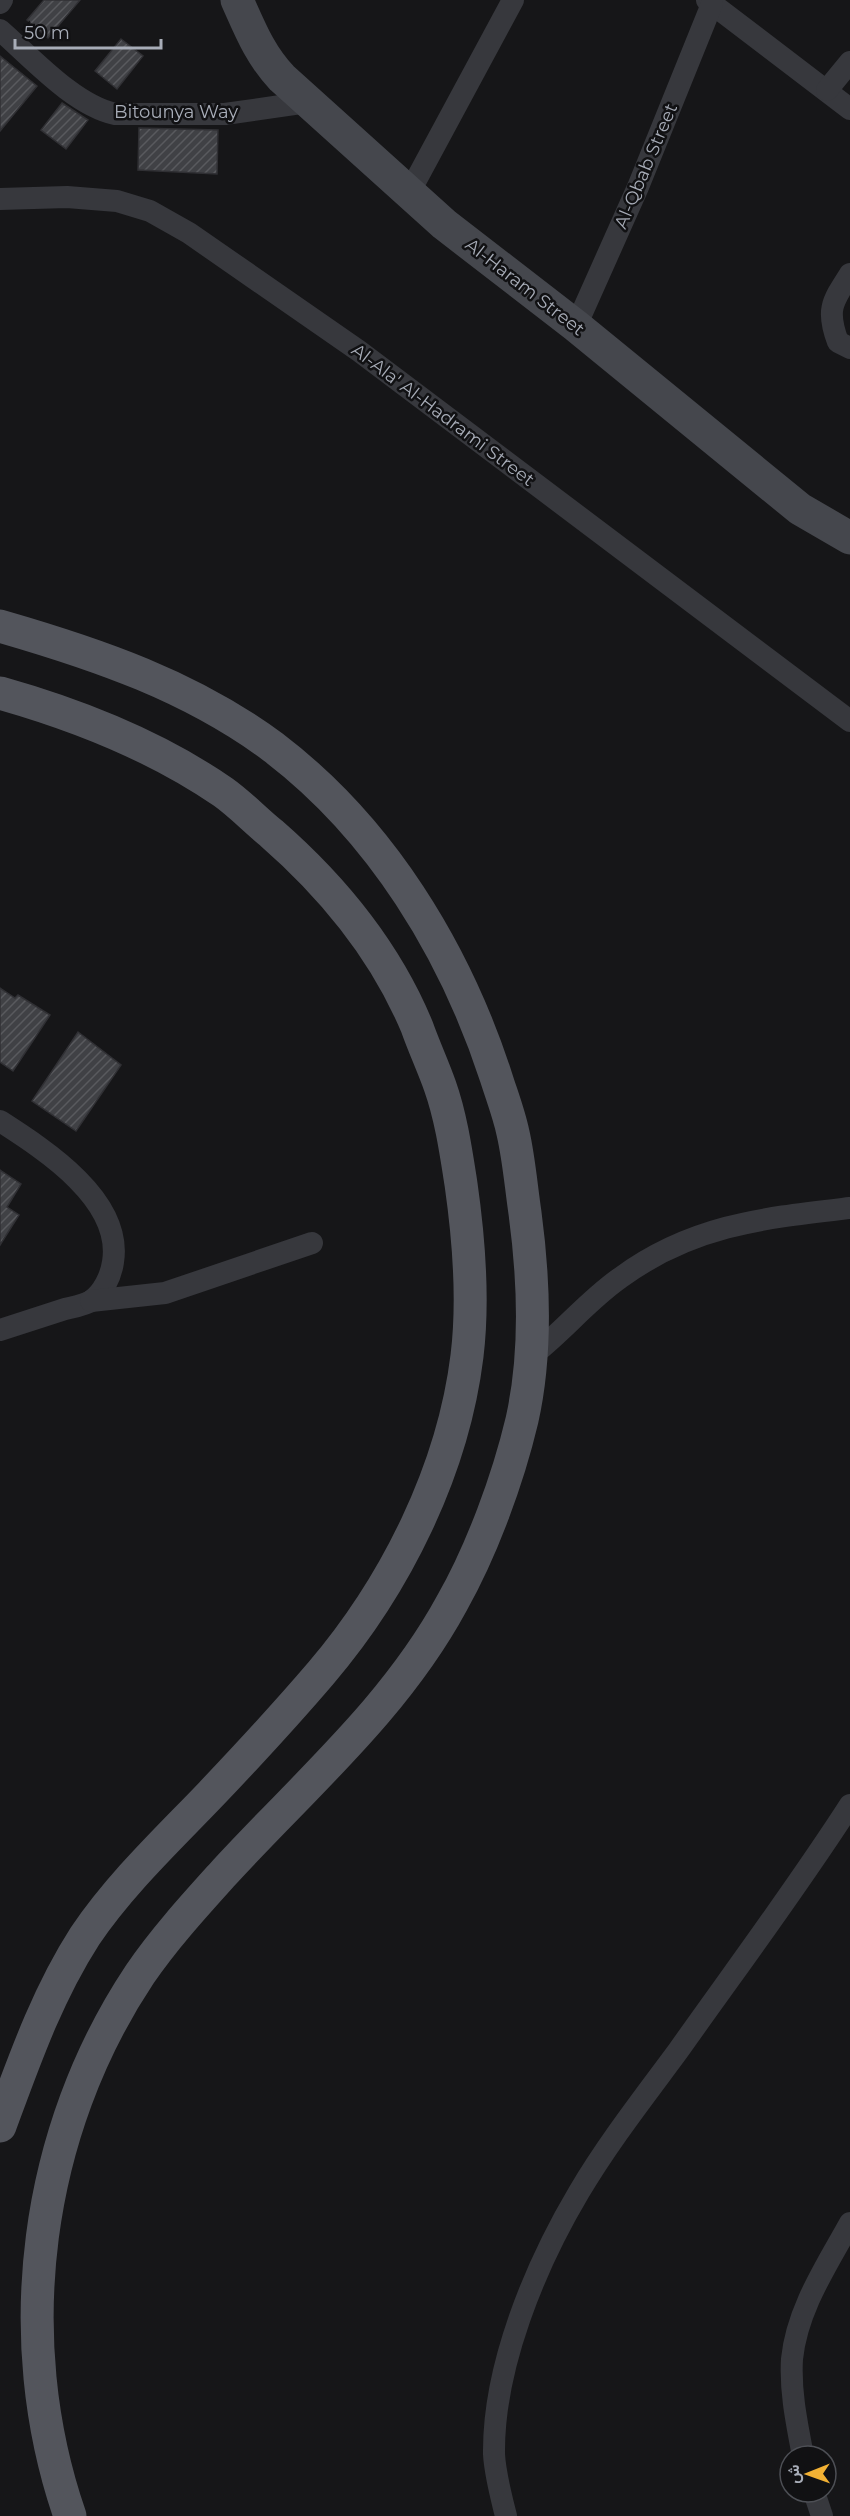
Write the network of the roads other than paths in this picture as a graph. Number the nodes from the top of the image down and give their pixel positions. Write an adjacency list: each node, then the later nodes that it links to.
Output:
1 (237, 0): 7 (street, Al-Haram Street)
2 (513, 0): 9 (street)
3 (710, 2): 6 (street); 12 (street, Al-Qbab Street)
4 (0, 30): 7 (street, Bitounya Way)
5 (850, 62): 6 (street)
6 (827, 90): 8 (street)
7 (308, 102): 9 (street, Al-Haram Street)
8 (850, 109)
9 (410, 193): 12 (street, Al-Haram Street)
10 (0, 198): 17 (street, Al-Ala' Al-Hadrami Street)
11 (850, 274): 13 (street)
12 (576, 326): 14 (street, Al-Haram Street)
13 (850, 348)
14 (850, 538)
15 (0, 626): 23 (main road)
16 (0, 693): 25 (main road)
17 (850, 721)
18 (0, 1120): 21 (street)
19 (850, 1208): 23 (street)
20 (312, 1243): 21 (street)
21 (91, 1301): 22 (street)
22 (0, 1330)
23 (530, 1358): 28 (main road)
24 (850, 1805): 29 (street)
25 (0, 2126)
26 (850, 2223): 27 (street)
27 (802, 2444)
28 (70, 2516)
29 (506, 2516)

